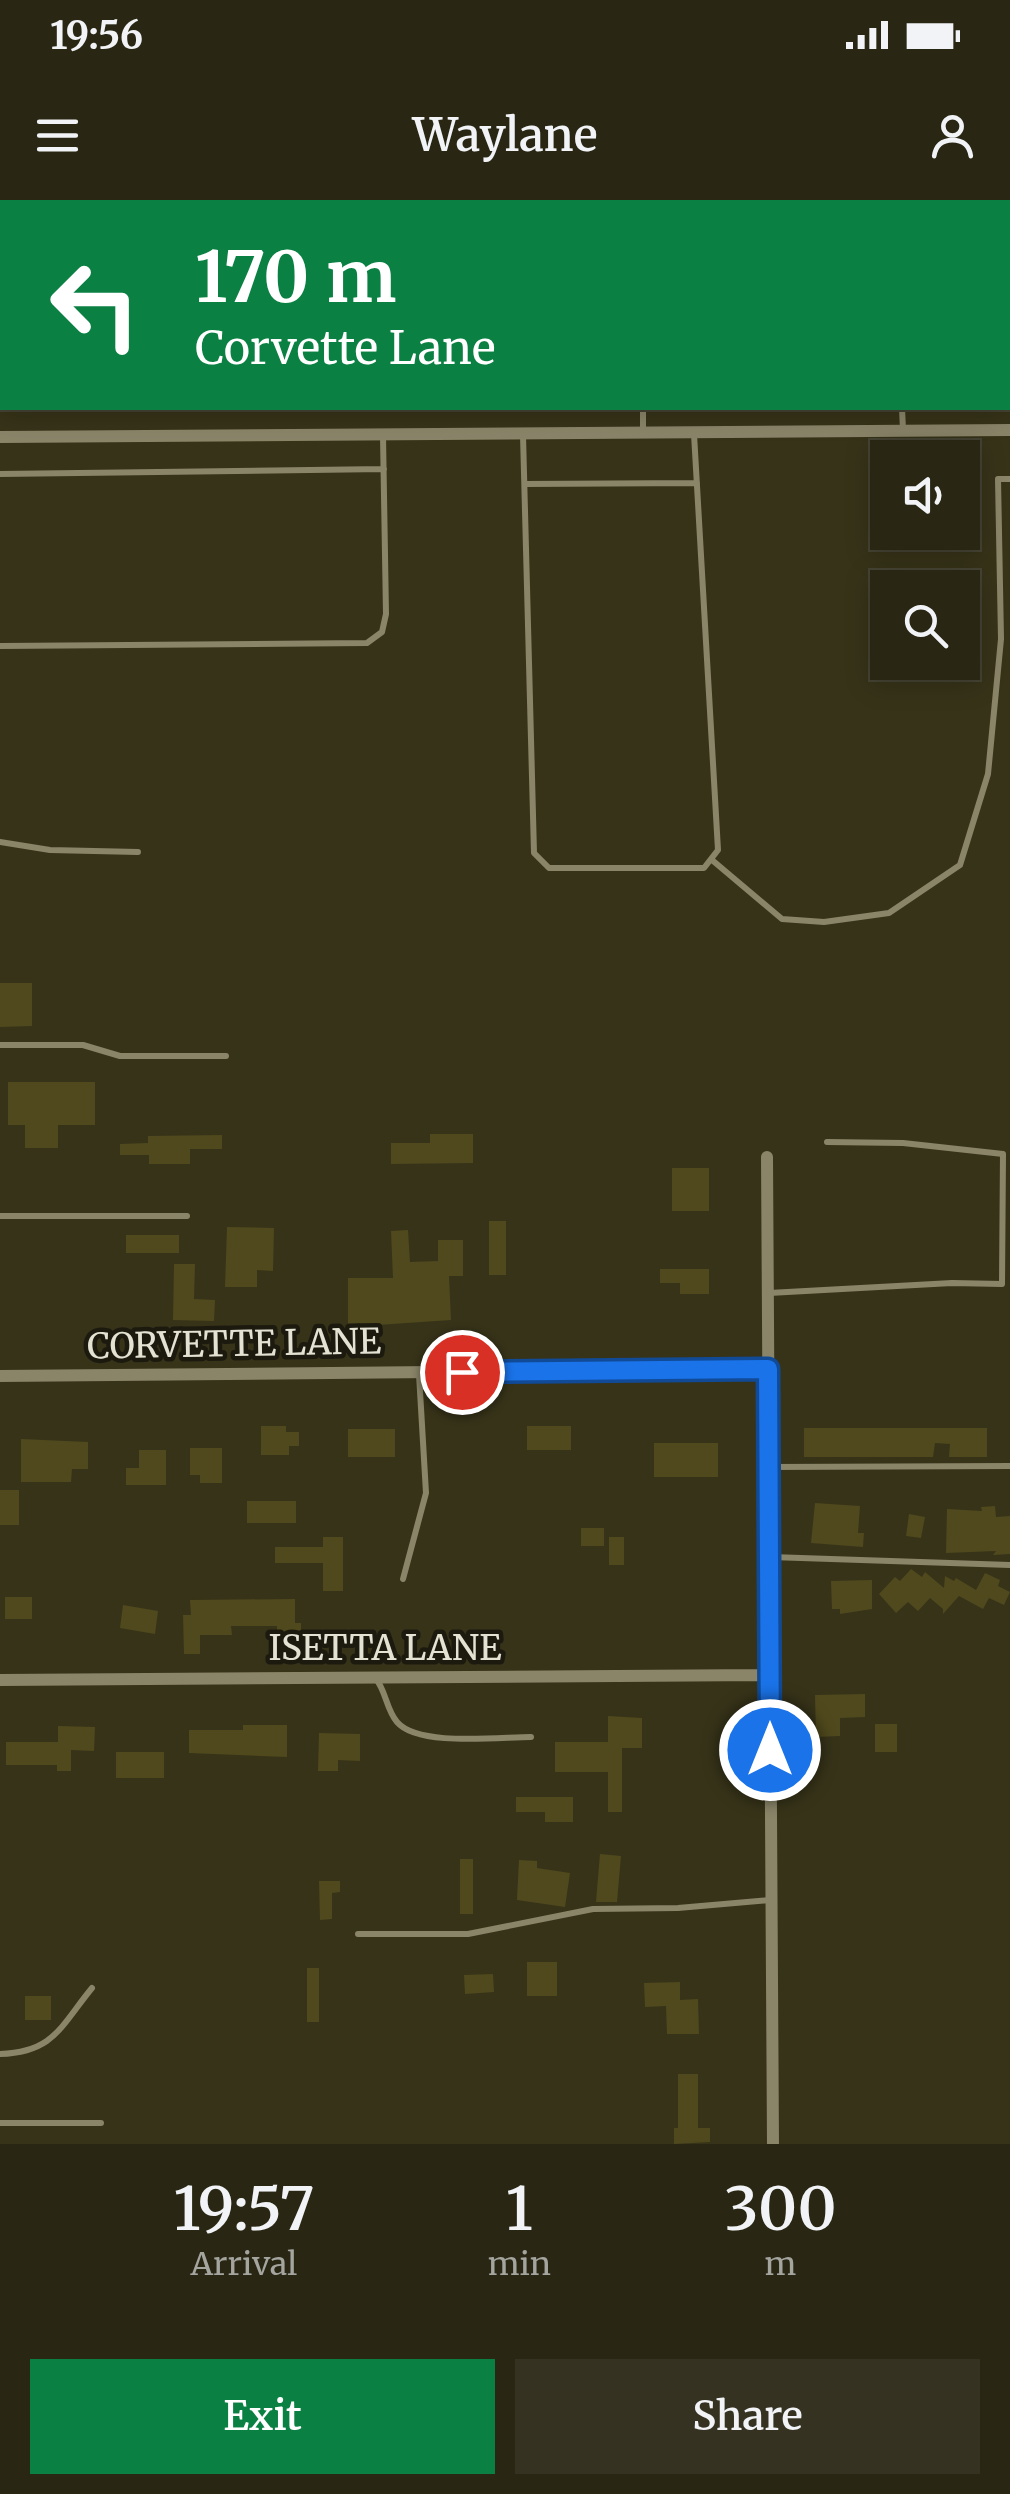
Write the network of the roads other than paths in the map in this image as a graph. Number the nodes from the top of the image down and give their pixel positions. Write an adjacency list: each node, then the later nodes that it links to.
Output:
1 (643, 410): 7 (lane)
2 (902, 410): 4 (lane)
3 (1010, 430): 4 (street)
4 (904, 432): 5 (street)
5 (694, 434): 7 (street); 13 (lane)
6 (523, 435): 7 (street); 9 (street); 14 (lane)
7 (643, 435)
8 (0, 436): 9 (street)
9 (383, 436): 10 (lane)
10 (384, 469): 11 (lane); 16 (lane)
11 (0, 472)
12 (1010, 479): 15 (lane)
13 (697, 483): 14 (lane); 19 (lane)
14 (525, 484): 19 (lane)
15 (1006, 639): 19 (lane)
16 (0, 646)
17 (0, 842): 18 (lane)
18 (138, 852)
19 (712, 860)
20 (0, 1046): 21 (lane)
21 (226, 1056)
22 (827, 1142): 26 (lane)
23 (766, 1157): 27 (street)
24 (0, 1216): 25 (lane)
25 (187, 1216)
26 (1006, 1284): 27 (lane)
27 (768, 1293): 28 (street)
28 (768, 1369): 29 (street, CORVETTE LANE); 32 (street)
29 (418, 1372): 30 (street, CORVETTE LANE); 35 (lane)
30 (0, 1376)
31 (1010, 1466): 32 (lane)
32 (768, 1467): 33 (street)
33 (769, 1556): 34 (lane); 36 (street)
34 (1010, 1565)
35 (403, 1580)
36 (770, 1676): 37 (street, ISETTA LANE); 40 (street)
37 (375, 1678): 38 (street, ISETTA LANE); 39 (lane)
38 (0, 1680)
39 (531, 1737)
40 (772, 1900): 41 (lane); 46 (street)
41 (358, 1934)
42 (92, 1988): 43 (lane)
43 (0, 2054)
44 (0, 2123): 45 (lane)
45 (102, 2123)
46 (773, 2144)

